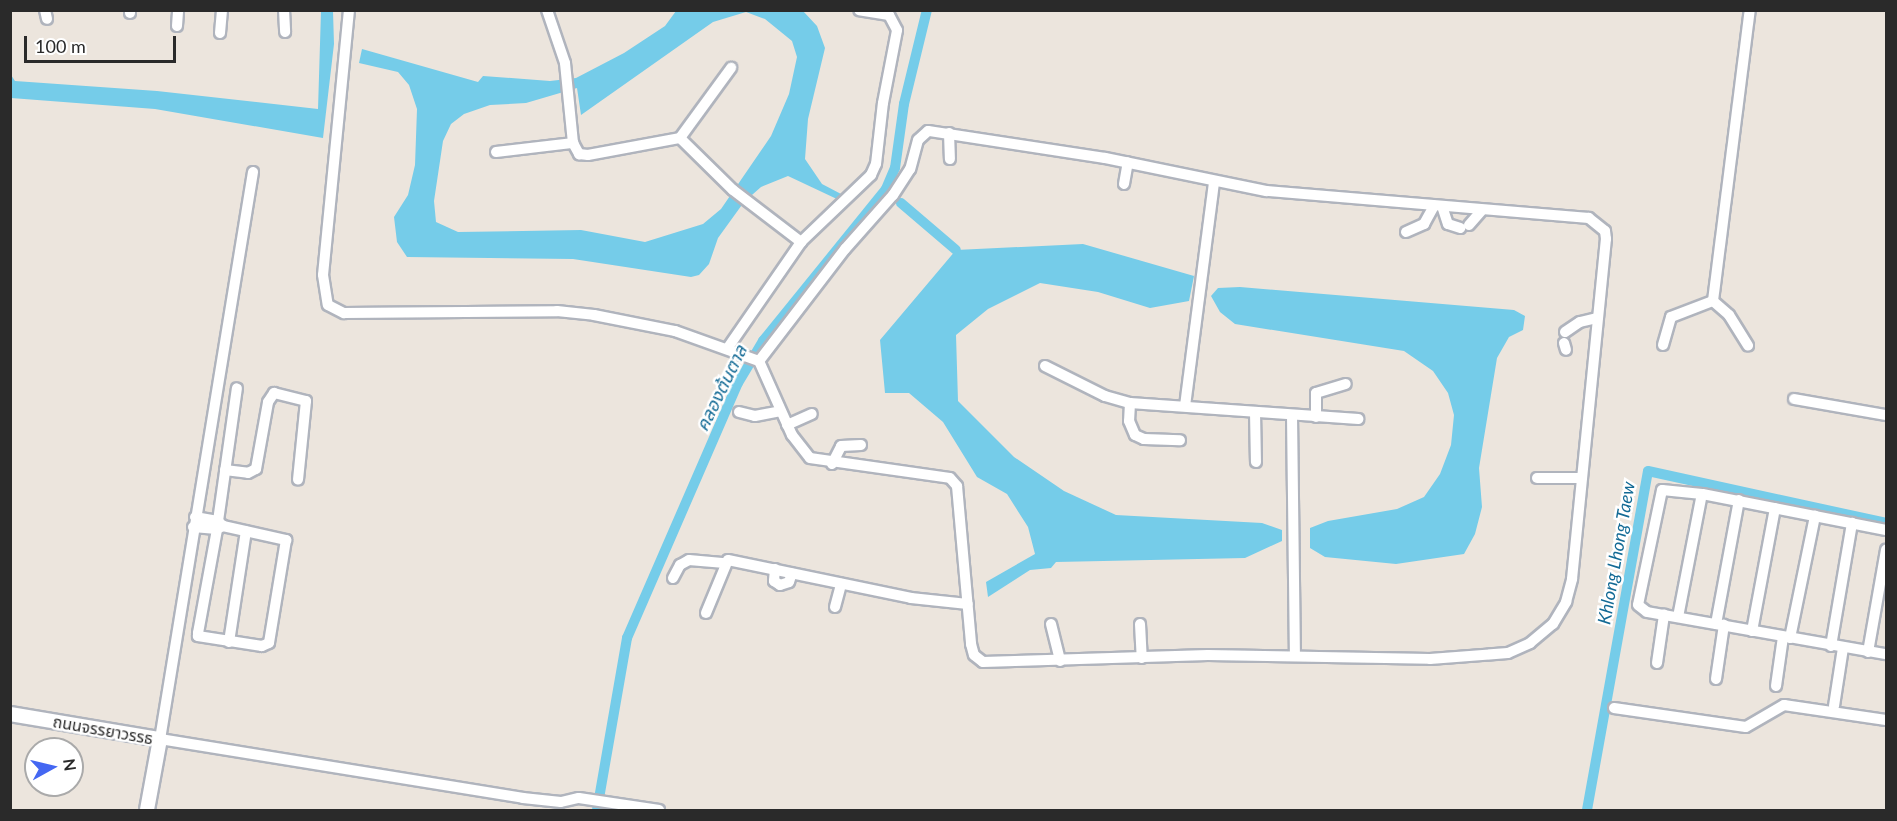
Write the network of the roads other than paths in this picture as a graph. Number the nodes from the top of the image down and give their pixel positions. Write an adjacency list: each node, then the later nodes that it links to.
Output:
1 (178, 10): 8 (street)
2 (222, 10): 10 (street)
3 (284, 10): 9 (street)
4 (349, 10): 30 (street)
5 (547, 10): 14 (street)
6 (859, 10): 24 (street)
7 (1750, 10): 25 (street)
8 (177, 26)
9 (285, 32)
10 (220, 33)
11 (731, 68): 13 (street)
12 (949, 133): 16 (street); 17 (street); 31 (street)
13 (680, 138): 14 (street); 24 (street)
14 (573, 143): 15 (street)
15 (496, 152)
16 (950, 159)
17 (1128, 162): 19 (street); 20 (street)
18 (254, 172): 59 (street)
19 (1214, 182): 21 (street); 37 (street)
20 (1124, 184)
21 (1438, 206): 22 (street); 22 (street); 23 (street)
22 (1482, 210): 26 (street)
23 (1406, 232)
24 (801, 242): 30 (street)
25 (1713, 301): 28 (street); 29 (street)
26 (1598, 318): 27 (street); 53 (street)
27 (1565, 342)
28 (1663, 345)
29 (1748, 345)
30 (731, 351): 31 (street)
31 (756, 359): 38 (street)
32 (1045, 366): 36 (street)
33 (1346, 384): 44 (street)
34 (237, 388): 51 (street)
35 (1794, 399): 42 (street)
36 (1130, 403): 37 (street); 47 (street)
37 (1185, 405): 40 (street)
38 (781, 411): 39 (street); 46 (street)
39 (739, 412)
40 (1255, 412): 43 (street); 49 (street)
41 (812, 414): 46 (street)
42 (1887, 415)
43 (1292, 416): 44 (street); 83 (street)
44 (1316, 417): 45 (street)
45 (1358, 419)
46 (787, 425): 50 (street)
47 (1180, 440)
48 (861, 445): 50 (street)
49 (1256, 462)
50 (832, 464): 68 (street)
51 (225, 470): 54 (street); 61 (street)
52 (1537, 478): 53 (street)
53 (1580, 478): 83 (street)
54 (298, 480)
55 (1702, 494): 56 (street); 71 (street); 72 (street)
56 (1739, 501): 57 (street); 75 (street)
57 (1775, 508): 58 (street); 76 (street)
58 (1815, 516): 60 (street); 77 (street)
59 (194, 522): 61 (street); 93 (street)
60 (1852, 523): 62 (street); 79 (street)
61 (219, 525): 63 (street); 78 (street)
62 (1887, 530)
63 (246, 531): 78 (street); 78 (street)
64 (1887, 550): 81 (street)
65 (725, 563): 66 (street); 67 (street); 70 (street)
66 (673, 578)
67 (841, 584): 68 (street); 69 (street)
68 (968, 604): 85 (street)
69 (835, 607)
70 (706, 613)
71 (1664, 615): 72 (street); 86 (street)
72 (1678, 617): 75 (street)
73 (1051, 624): 85 (street)
74 (1140, 624): 84 (street)
75 (1720, 625): 76 (street); 87 (street)
76 (1752, 631): 77 (street)
77 (1787, 637): 79 (street); 88 (street)
78 (229, 642)
79 (1831, 646): 80 (street)
80 (1843, 648): 81 (street); 89 (street)
81 (1868, 652): 82 (street)
82 (1887, 654)
83 (1295, 655): 84 (street)
84 (1142, 658): 85 (street)
85 (1060, 662)
86 (1657, 663)
87 (1716, 680)
88 (1776, 686)
89 (1834, 705)
90 (1614, 708): 92 (street)
91 (10, 714): 93 (main road, ถนนจรรยาวรรธ)
92 (1887, 720)
93 (160, 739): 94 (main road, ถนนจรรยาวรรธ); 95 (street)
94 (147, 810)
95 (659, 810)

